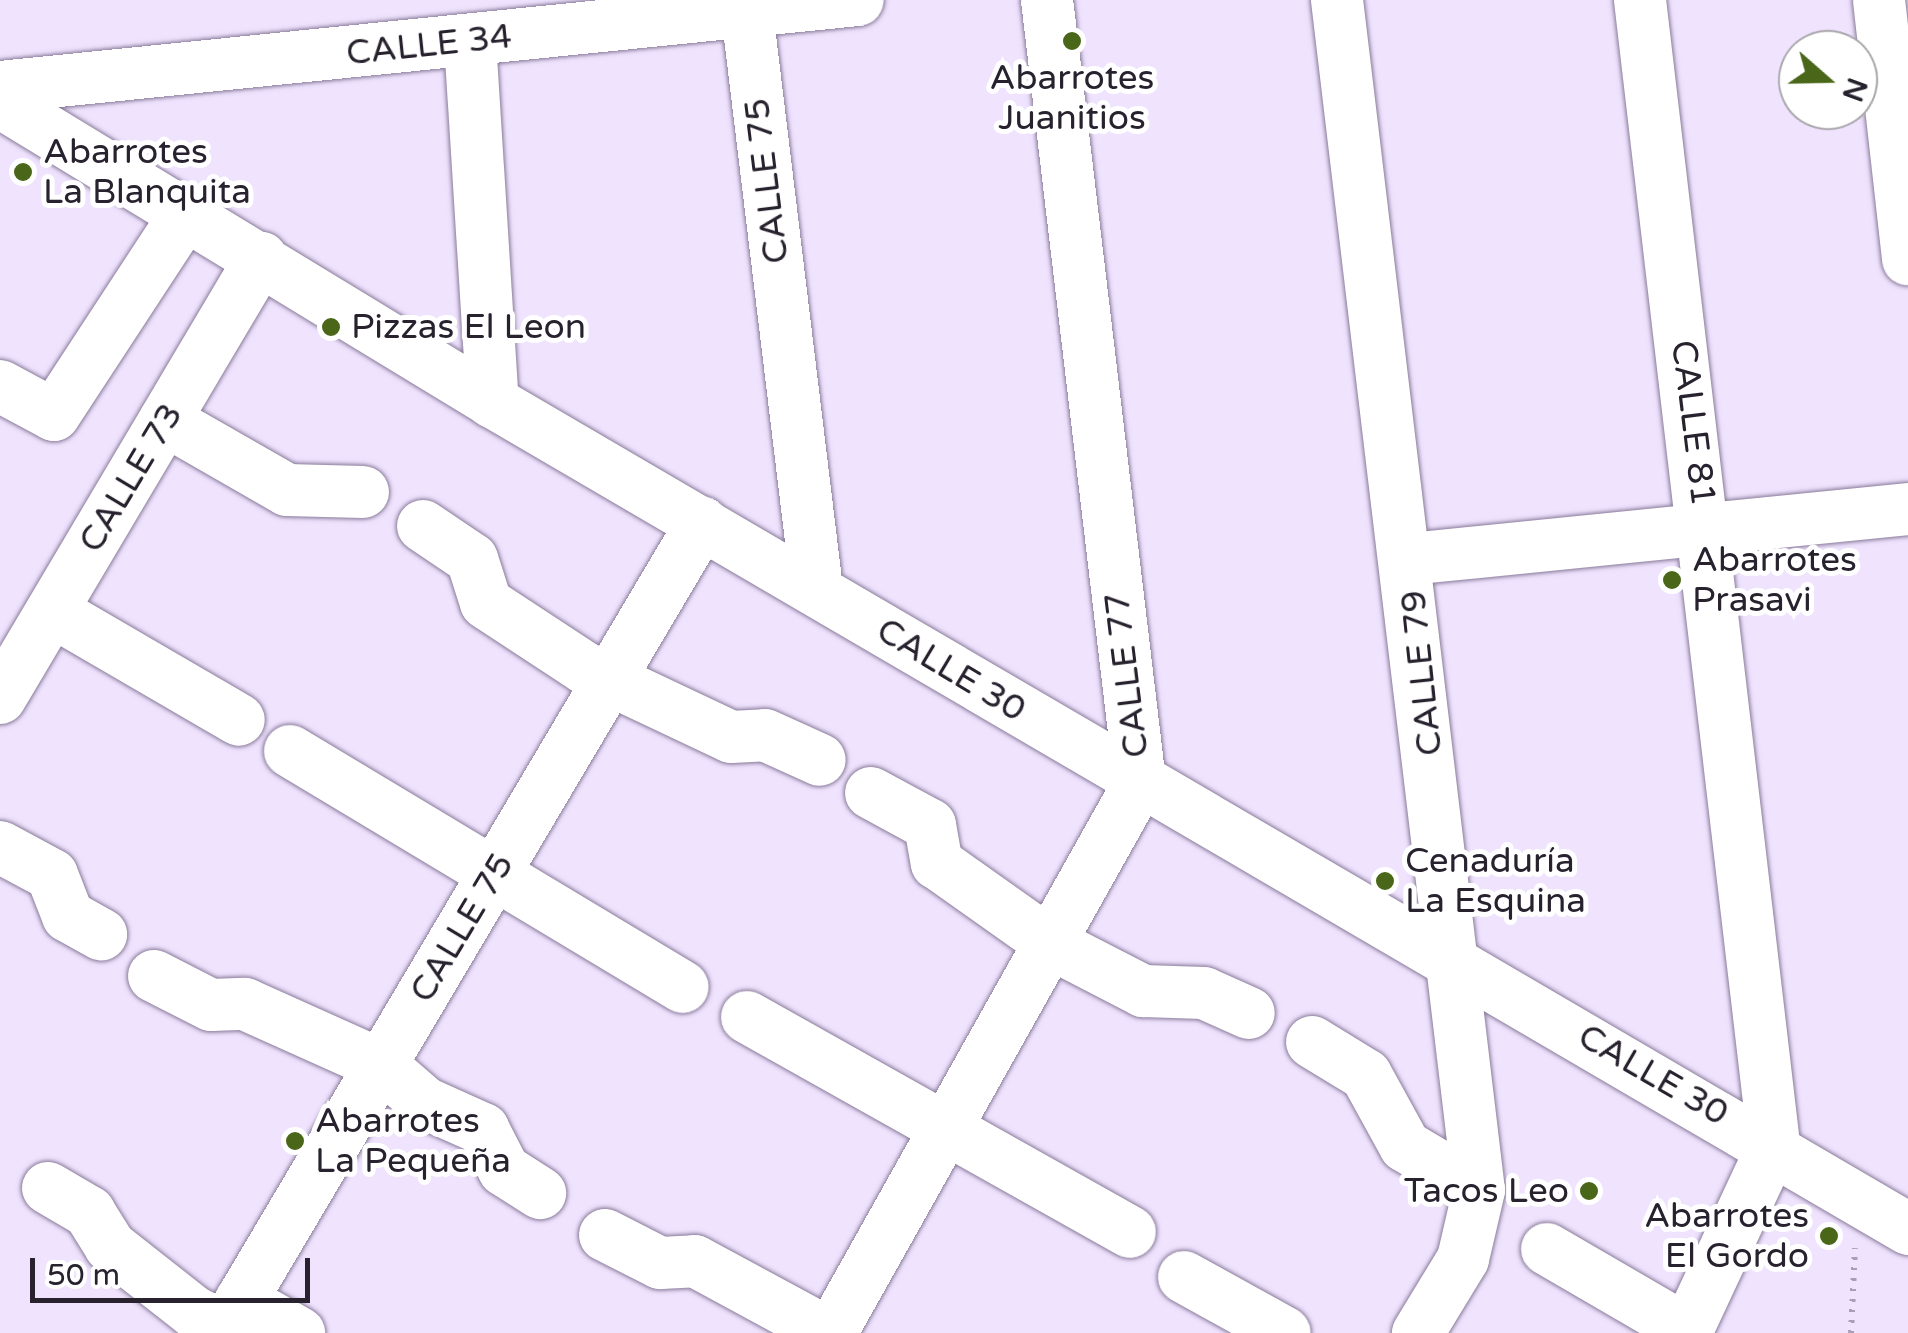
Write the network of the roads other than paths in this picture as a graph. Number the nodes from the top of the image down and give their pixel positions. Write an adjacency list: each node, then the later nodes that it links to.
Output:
1 (1046, 0): 30 (street, CALLE 77)
2 (1337, 0): 22 (street, CALLE 79)
3 (1640, 0): 21 (street, CALLE 81)
4 (1879, 0): 13 (street)
5 (849, 1): 7 (street, CALLE 34)
6 (666, 10): 7 (street, CALLE 34); 8 (street, CALLE 34)
7 (747, 12): 23 (street, CALLE 75)
8 (470, 41): 9 (street, CALLE 34); 15 (street)
9 (0, 87)
10 (0, 102): 11 (street, CALLE 30)
11 (184, 215): 12 (street, CALLE 30); 14 (street)
12 (261, 258): 15 (street, CALLE 30); 16 (street, CALLE 73)
13 (1908, 259)
14 (0, 386)
15 (493, 402): 19 (street, CALLE 30)
16 (165, 420): 17 (street); 24 (street, CALLE 73)
17 (363, 492)
18 (1908, 508): 21 (street)
19 (702, 522): 23 (street, CALLE 30); 25 (street, CALLE 75)
20 (423, 526): 25 (street)
21 (1706, 529): 22 (street); 44 (street, CALLE 81)
22 (1409, 559): 36 (street, CALLE 79)
23 (817, 590): 30 (street, CALLE 30)
24 (52, 610): 26 (street, CALLE 73); 27 (street)
25 (609, 680): 29 (street); 33 (street, CALLE 75)
26 (0, 698)
27 (239, 720)
28 (290, 751): 33 (street)
29 (820, 760)
30 (1140, 782): 35 (street, CALLE 77); 36 (street, CALLE 30)
31 (871, 794): 35 (street)
32 (0, 847): 34 (street)
33 (496, 870): 38 (street); 42 (street, CALLE 75)
34 (100, 934)
35 (1050, 943): 39 (street); 43 (street, CALLE 77)
36 (1454, 960): 44 (street, CALLE 30); 46 (street, CALLE 79)
37 (154, 976): 42 (street)
38 (682, 987)
39 (1250, 1013)
40 (747, 1018): 43 (street)
41 (1312, 1042): 46 (street)
42 (380, 1065): 47 (street); 53 (street, CALLE 75)
43 (945, 1129): 49 (street); 56 (street, CALLE 77)
44 (1774, 1144): 48 (street, CALLE 30); 54 (street)
45 (48, 1188): 53 (street)
46 (1479, 1190): 58 (street, CALLE 79)
47 (540, 1193)
48 (1908, 1229)
49 (1130, 1232)
50 (605, 1235): 56 (street)
51 (1547, 1249): 54 (street)
52 (1184, 1276): 57 (street)
53 (229, 1320): 55 (street)
54 (1686, 1331)
55 (299, 1333)
56 (829, 1333)
57 (1285, 1333)
58 (1418, 1333)

